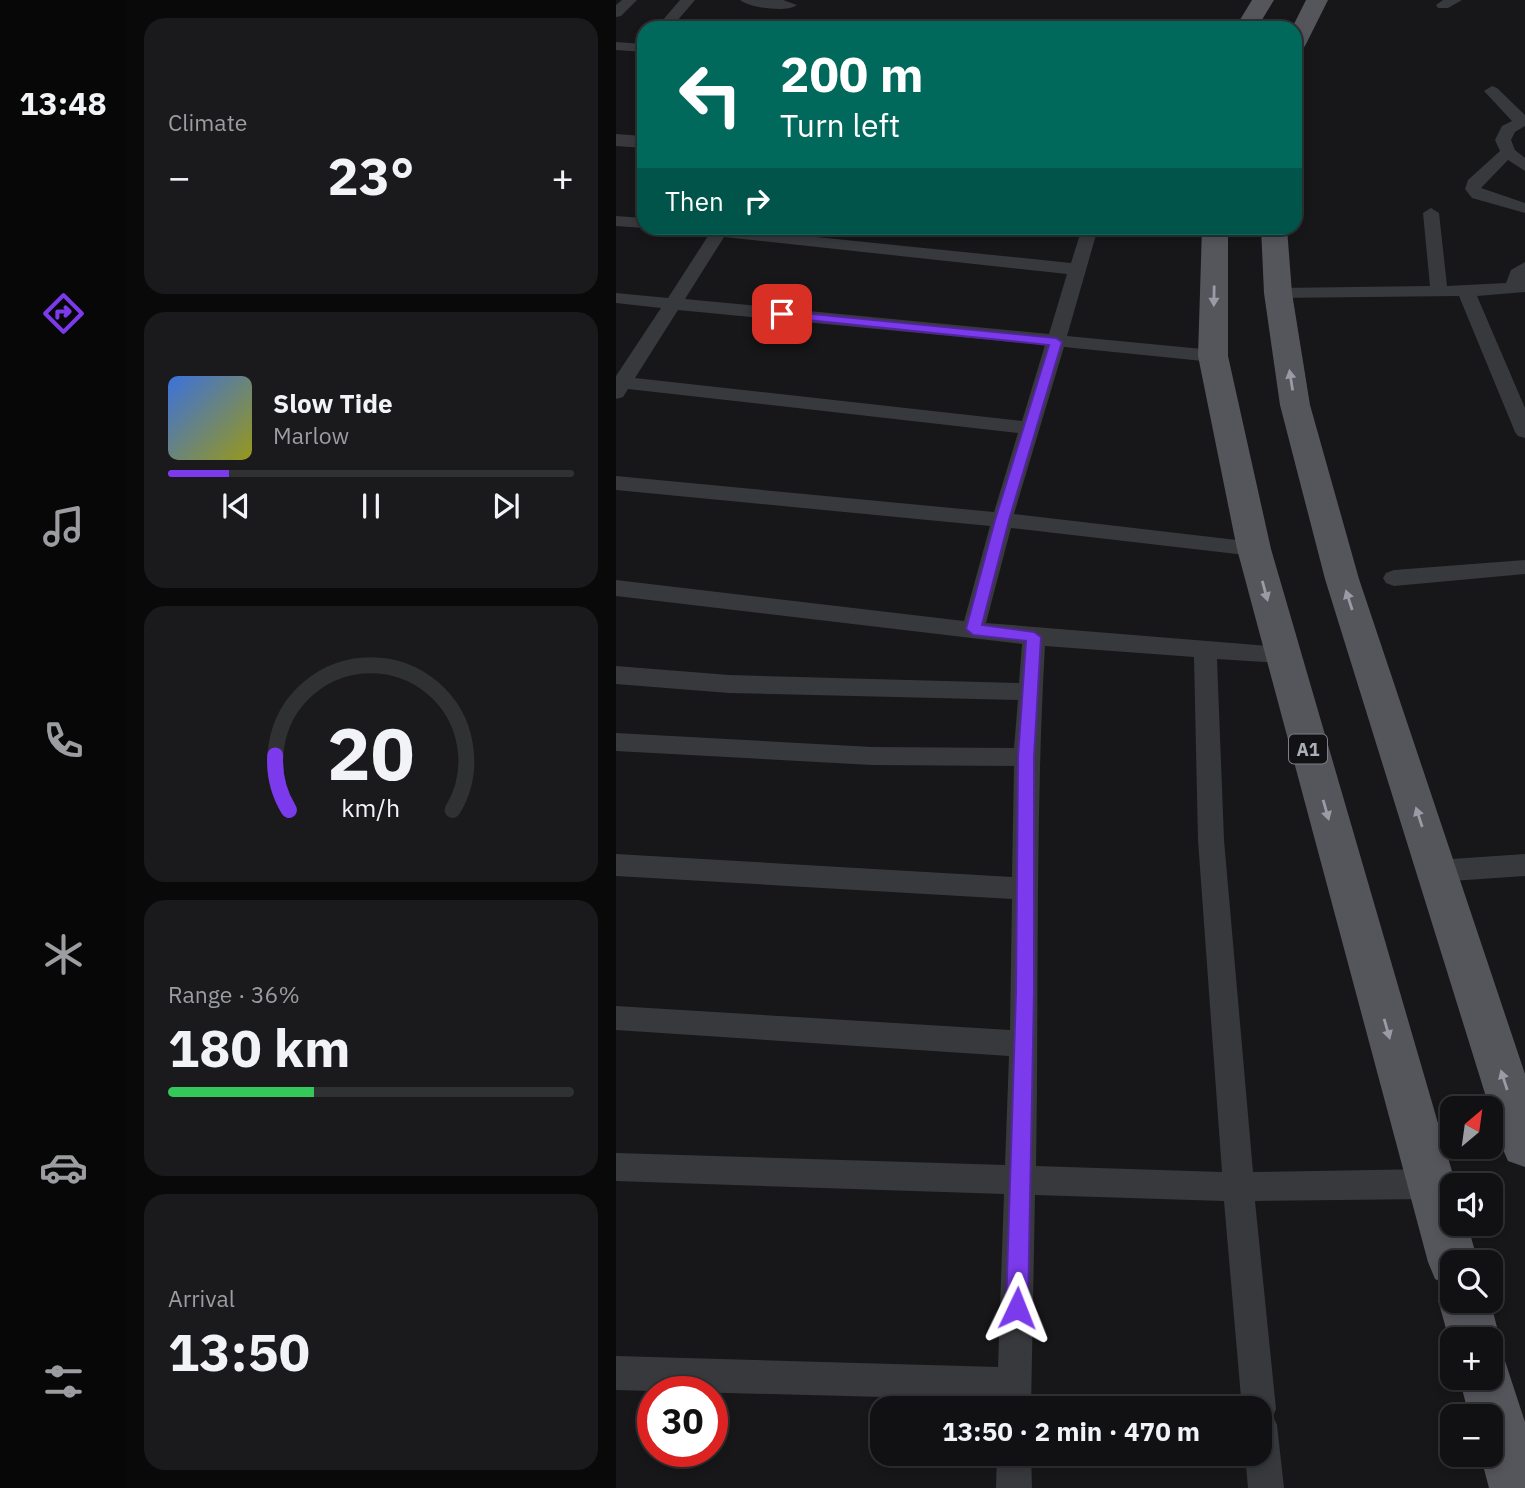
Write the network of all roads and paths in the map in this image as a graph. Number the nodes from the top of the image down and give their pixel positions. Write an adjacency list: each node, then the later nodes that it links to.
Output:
1 (630, 0): 7 (street)
2 (688, 0): 8 (street)
3 (747, 0): 6 (street)
4 (1263, 0): 9 (main road)
5 (1317, 0): 10 (main road)
6 (790, 5)
7 (616, 13)
8 (669, 21)
9 (1250, 21)
10 (1302, 30)
11 (616, 46): 12 (street)
12 (637, 48)
13 (1492, 91): 14 (street)
14 (1523, 120): 17 (street)
15 (616, 140): 16 (street)
16 (637, 142)
17 (1508, 152): 18 (street); 19 (street)
18 (1525, 166)
19 (1525, 208)
20 (1431, 213): 31 (street)
21 (616, 220): 22 (street)
22 (637, 222)
23 (716, 235): 35 (street)
24 (773, 235): 29 (street)
25 (1087, 235): 29 (street)
26 (1215, 235): 37 (main road, A1, one-way to 37)
27 (1274, 235): 33 (main road)
28 (1525, 267): 30 (street)
29 (1075, 269): 36 (street)
30 (1519, 288): 32 (street)
31 (1439, 291): 32 (street); 33 (street)
32 (1466, 291): 40 (street)
33 (1278, 293): 57 (main road, one-way to 33)
34 (616, 298): 35 (street)
35 (673, 303): 36 (street); 38 (street)
36 (1056, 342): 37 (street); 39 (street)
37 (1213, 356): 43 (main road, A1)
38 (618, 386): 39 (street)
39 (1031, 428): 42 (street)
40 (1525, 432)
41 (616, 483): 42 (street)
42 (1002, 520): 43 (street); 47 (street)
43 (1254, 548): 50 (main road, A1, one-way to 50)
44 (1525, 567): 45 (street)
45 (1394, 578)
46 (616, 588): 47 (street)
47 (973, 629): 48 (street)
48 (1034, 637): 49 (street); 52 (street)
49 (1205, 650): 50 (street); 65 (street)
50 (1282, 655): 64 (main road, A1, one-way to 64)
51 (616, 675): 52 (street)
52 (1029, 692): 54 (street)
53 (616, 742): 54 (street)
54 (1026, 757): 58 (street)
55 (616, 865): 58 (street)
56 (1525, 865): 57 (street)
57 (1437, 871): 61 (main road, one-way to 57)
58 (1027, 890): 60 (street)
59 (616, 1018): 60 (street)
60 (1024, 1044): 63 (street)
61 (1525, 1145)
62 (616, 1167): 63 (street)
63 (1021, 1181): 65 (street); 69 (street)
64 (1430, 1184): 65 (street); 66 (main road, A1)
65 (1239, 1187): 70 (street)
66 (1449, 1250)
67 (616, 1373): 69 (street)
68 (1489, 1390): 75 (main road)
69 (1014, 1396)
70 (1258, 1396)
71 (1014, 1466): 73 (street)
72 (1263, 1466): 74 (street)
73 (1014, 1488)
74 (1265, 1488)
75 (1517, 1488)

